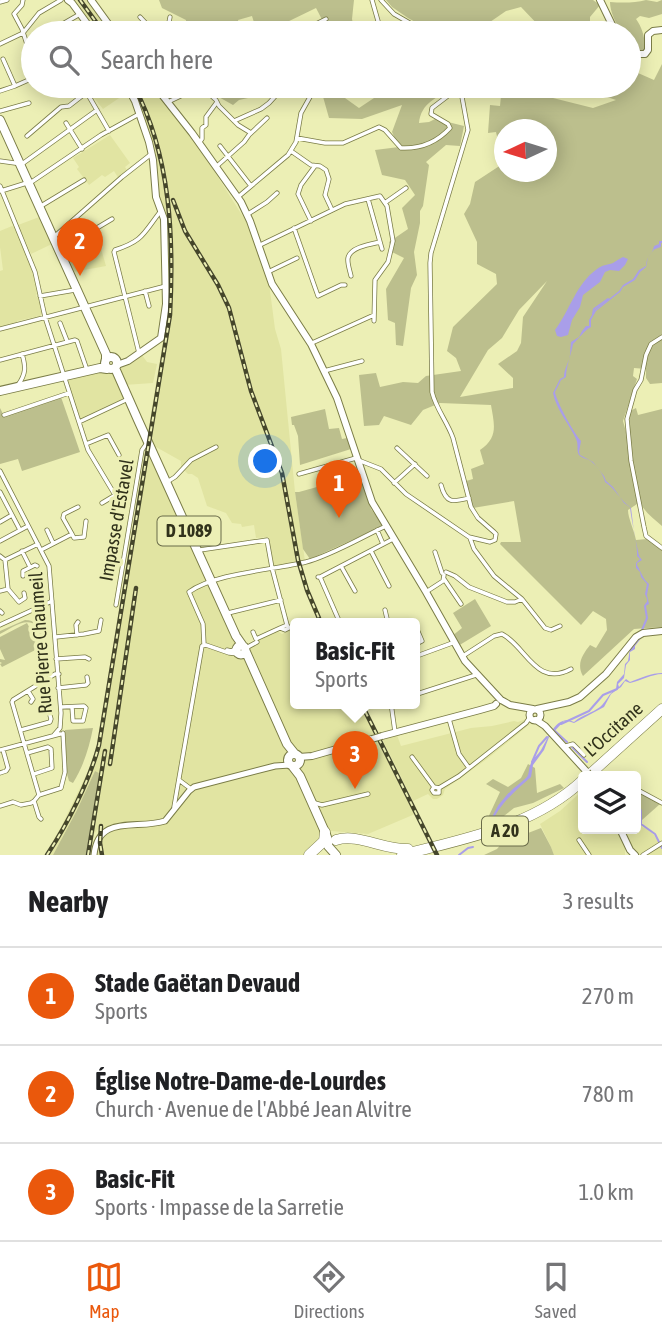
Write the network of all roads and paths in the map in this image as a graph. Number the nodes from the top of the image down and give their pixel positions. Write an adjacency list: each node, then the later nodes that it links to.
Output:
1 (7, 0): 9 (street)
2 (23, 0): 24 (street)
3 (61, 0): 14 (street)
4 (68, 0): 10 (main road)
5 (91, 0): 17 (main road)
6 (372, 0): 21 (street)
7 (381, 0): 22 (street)
8 (600, 0): 23 (main road)
9 (0, 2)
10 (80, 14): 15 (street); 16 (main road)
11 (140, 17): 18 (street)
12 (170, 17): 19 (street)
13 (326, 19): 20 (street)
14 (33, 21)
15 (68, 21)
16 (85, 21)
17 (106, 21)
18 (144, 21)
19 (169, 21)
20 (322, 21)
21 (378, 21)
22 (406, 21)
23 (610, 21)
24 (21, 29)
25 (662, 30): 28 (main road)
26 (21, 34): 27 (street)
27 (0, 44)
28 (641, 54)
29 (3, 59): 31 (street)
30 (21, 83): 31 (street)
31 (15, 86): 32 (street)
32 (0, 91)
33 (79, 98): 56 (street)
34 (90, 98): 46 (street)
35 (132, 98): 48 (main road)
36 (164, 98): 44 (main road)
37 (176, 98): 44 (street)
38 (213, 98): 45 (street)
39 (274, 98): 51 (street)
40 (309, 98): 57 (street)
41 (445, 98): 57 (street)
42 (462, 98): 141 (street)
43 (29, 103): 47 (street)
44 (168, 103): 58 (main road)
45 (218, 103): 51 (street); 58 (street)
46 (97, 110): 53 (street); 54 (street)
47 (0, 111)
48 (139, 114): 54 (street); 62 (main road)
49 (267, 118): 55 (street)
50 (0, 120): 65 (main road)
51 (234, 121): 55 (street)
52 (66, 123): 53 (street)
53 (71, 130): 60 (street); 65 (street)
54 (110, 131): 60 (street)
55 (251, 133): 63 (street)
56 (27, 136)
57 (297, 138): 61 (street)
58 (199, 143): 67 (main road)
59 (220, 146): 63 (street)
60 (82, 149): 69 (street)
61 (291, 151): 66 (street); 71 (street)
62 (152, 154): 79 (main road); 85 (street)
63 (228, 157): 67 (street); 71 (street)
64 (0, 161): 65 (street)
65 (20, 165): 69 (main road)
66 (315, 166): 80 (street); 83 (street)
67 (215, 167): 75 (main road)
68 (84, 180): 78 (street)
69 (28, 183): 73 (street); 78 (main road)
70 (0, 186): 73 (street)
71 (252, 187): 75 (street)
72 (406, 188): 77 (street)
73 (1, 191): 97 (street)
74 (277, 193): 81 (street)
75 (238, 197): 81 (main road)
76 (368, 199): 77 (street); 80 (street); 86 (street)
77 (386, 202): 101 (street)
78 (39, 206): 85 (main road)
79 (162, 211): 94 (main road); 98 (street)
80 (332, 211): 83 (street)
81 (247, 214): 87 (main road)
82 (112, 219): 89 (street)
83 (311, 221): 84 (street)
84 (294, 228): 87 (street); 93 (street)
85 (53, 237): 89 (main road)
86 (380, 242): 88 (street); 92 (street)
87 (258, 246): 91 (main road)
88 (382, 249)
89 (59, 250): 95 (main road)
90 (298, 258): 91 (street)
91 (267, 272): 108 (main road)
92 (351, 276)
93 (345, 285)
94 (166, 286): 96 (street); 112 (main road)
95 (77, 289): 97 (street); 100 (main road)
96 (145, 290): 98 (street); 99 (street)
97 (40, 296): 102 (street)
98 (125, 296): 100 (street); 112 (street)
99 (149, 306)
100 (86, 309): 102 (street); 110 (main road); 115 (main road)
101 (374, 315): 103 (street); 108 (street)
102 (45, 317): 105 (street); 109 (street)
103 (374, 321)
104 (60, 323): 107 (street)
105 (0, 329)
106 (662, 337): 159 (street)
107 (67, 342): 109 (street); 115 (street)
108 (311, 344): 116 (main road)
109 (54, 346): 111 (street); 117 (street)
110 (103, 348): 115 (main road); 115 (main road)
111 (22, 354): 113 (street); 118 (street)
112 (139, 354): 115 (main road)
113 (0, 360)
114 (362, 361): 116 (street)
115 (106, 365): 117 (main road); 121 (main road, D 1089)
116 (324, 371): 129 (main road)
117 (64, 377): 118 (main road); 120 (street)
118 (22, 385): 119 (main road)
119 (0, 391)
120 (69, 393): 122 (street); 123 (street)
121 (128, 399): 123 (street); 125 (main road, D 1089)
122 (4, 415)
123 (79, 422): 124 (street)
124 (86, 444): 128 (street); 140 (street)
125 (150, 446): 135 (main road, D 1089); 183 (street, Impasse d'Estavel)
126 (216, 447): 135 (street)
127 (397, 448): 130 (street)
128 (119, 455)
129 (357, 459): 132 (street); 136 (street); 148 (main road)
130 (415, 464): 133 (street); 136 (street)
131 (0, 471): 134 (street, Rue Pierre Chaumeil)
132 (299, 474)
133 (427, 476)
134 (2, 480): 147 (street, Rue Pierre Chaumeil)
135 (167, 482): 160 (main road, D 1089)
136 (394, 483): 154 (street)
137 (442, 485): 141 (street)
138 (127, 488): 140 (street)
139 (0, 493): 144 (street)
140 (115, 495): 142 (street)
141 (469, 498): 154 (street)
142 (102, 503)
143 (78, 507): 152 (street)
144 (12, 515): 146 (street); 149 (street)
145 (86, 521): 152 (street)
146 (0, 522)
147 (29, 526): 149 (street); 158 (street, Rue Pierre Chaumeil)
148 (386, 526): 151 (street); 153 (main road)
149 (20, 530): 155 (street)
150 (47, 530): 156 (street)
151 (377, 530): 157 (street); 169 (street)
152 (72, 534): 156 (street)
153 (393, 539): 157 (street); 177 (main road)
154 (472, 539): 179 (street)
155 (0, 541)
156 (53, 543): 158 (street)
157 (383, 544): 161 (street)
158 (40, 545): 162 (street); 181 (street, Rue Pierre Chaumeil)
159 (662, 548)
160 (198, 550): 169 (street); 172 (main road, D 1089)
161 (371, 550): 167 (street); 173 (street)
162 (22, 551): 165 (street); 168 (street)
163 (435, 551): 171 (street)
164 (0, 556): 165 (street)
165 (5, 560): 174 (street)
166 (37, 566): 168 (street)
167 (341, 566): 176 (street); 186 (street)
168 (30, 567): 170 (street)
169 (272, 569): 172 (street); 180 (street)
170 (23, 576)
171 (444, 577): 177 (street); 179 (street); 182 (street)
172 (211, 580): 185 (main road, D 1089); 201 (street)
173 (389, 586)
174 (8, 589): 175 (street); 178 (street)
175 (0, 591)
176 (355, 591)
177 (427, 591): 200 (main road)
178 (24, 593)
179 (522, 599): 192 (street)
180 (281, 600): 185 (street); 191 (street)
181 (52, 601): 190 (street); 197 (street, Rue Pierre Chaumeil); 205 (street, Rue Pierre Chaumeil)
182 (461, 604)
183 (116, 605)
184 (385, 610): 187 (street)
185 (226, 614): 202 (main road, D 1089)
186 (338, 618)
187 (387, 618)
188 (101, 620): 193 (street)
189 (78, 622): 196 (street)
190 (0, 625)
191 (288, 626): 195 (street)
192 (560, 626)
193 (99, 631): 196 (street); 198 (street)
194 (662, 631): 221 (main road)
195 (253, 632)
196 (77, 635): 197 (street)
197 (56, 637): 205 (street, Rue Pierre Chaumeil)
198 (99, 637)
199 (257, 642): 202 (street)
200 (452, 642): 203 (street); 204 (main road)
201 (204, 647): 202 (street); 240 (street)
202 (242, 650): 234 (main road, D 1089)
203 (420, 655)
204 (462, 655): 207 (street); 208 (main road)
205 (57, 659): 206 (street); 209 (street, Rue Pierre Chaumeil)
206 (89, 659)
207 (571, 669)
208 (472, 672): 214 (street); 216 (main road)
209 (58, 673): 211 (street); 212 (street, Rue Pierre Chaumeil)
210 (87, 677): 212 (street)
211 (41, 682): 213 (street); 223 (street)
212 (59, 688): 217 (street, Rue Pierre Chaumeil)
213 (27, 691): 215 (street); 223 (street)
214 (420, 693)
215 (31, 702)
216 (502, 704): 221 (main road); 222 (main road)
217 (61, 707): 218 (street); 224 (street, Rue Pierre Chaumeil)
218 (72, 707): 218 (street)
219 (391, 709): 225 (street)
220 (662, 711): 237 (highway, L'Occitane / A 20)
221 (534, 716): 228 (main road); 235 (street)
222 (449, 719): 225 (main road); 235 (street)
223 (20, 730): 226 (street)
224 (60, 733): 226 (street); 246 (street)
225 (395, 733): 227 (main road, bridge)
226 (24, 743): 229 (street); 230 (street)
227 (342, 747): 233 (street); 234 (main road)
228 (564, 748): 231 (street); 236 (main road)
229 (1, 750): 238 (street)
230 (27, 753): 239 (street); 239 (street)
231 (584, 755)
232 (412, 757): 235 (street)
233 (344, 758)
234 (294, 761): 242 (street); 250 (main road); 255 (main road)
235 (468, 768)
236 (584, 771)
237 (594, 771)
238 (0, 773)
239 (34, 774): 246 (street)
240 (179, 780): 242 (street); 251 (street)
241 (578, 784): 256 (highway, L'Occitane / A 20)
242 (191, 789): 251 (street)
243 (578, 790): 263 (highway, L'Occitane / A 20)
244 (641, 792): 248 (street)
245 (369, 794): 250 (street)
246 (39, 795): 247 (street)
247 (34, 801): 249 (street); 252 (street)
248 (662, 803)
249 (0, 806)
250 (318, 806): 255 (main road)
251 (174, 810): 260 (street)
252 (41, 819)
253 (623, 834): 265 (main road)
254 (579, 840): 264 (street)
255 (334, 845): 256 (highway); 258 (highway); 261 (highway)
256 (440, 845): 262 (highway, L'Occitane / A 20)
257 (660, 845): 259 (street)
258 (371, 853)
259 (646, 854)
260 (94, 855)
261 (309, 855)
262 (402, 855)
263 (418, 855)
264 (589, 855)
265 (632, 855)

